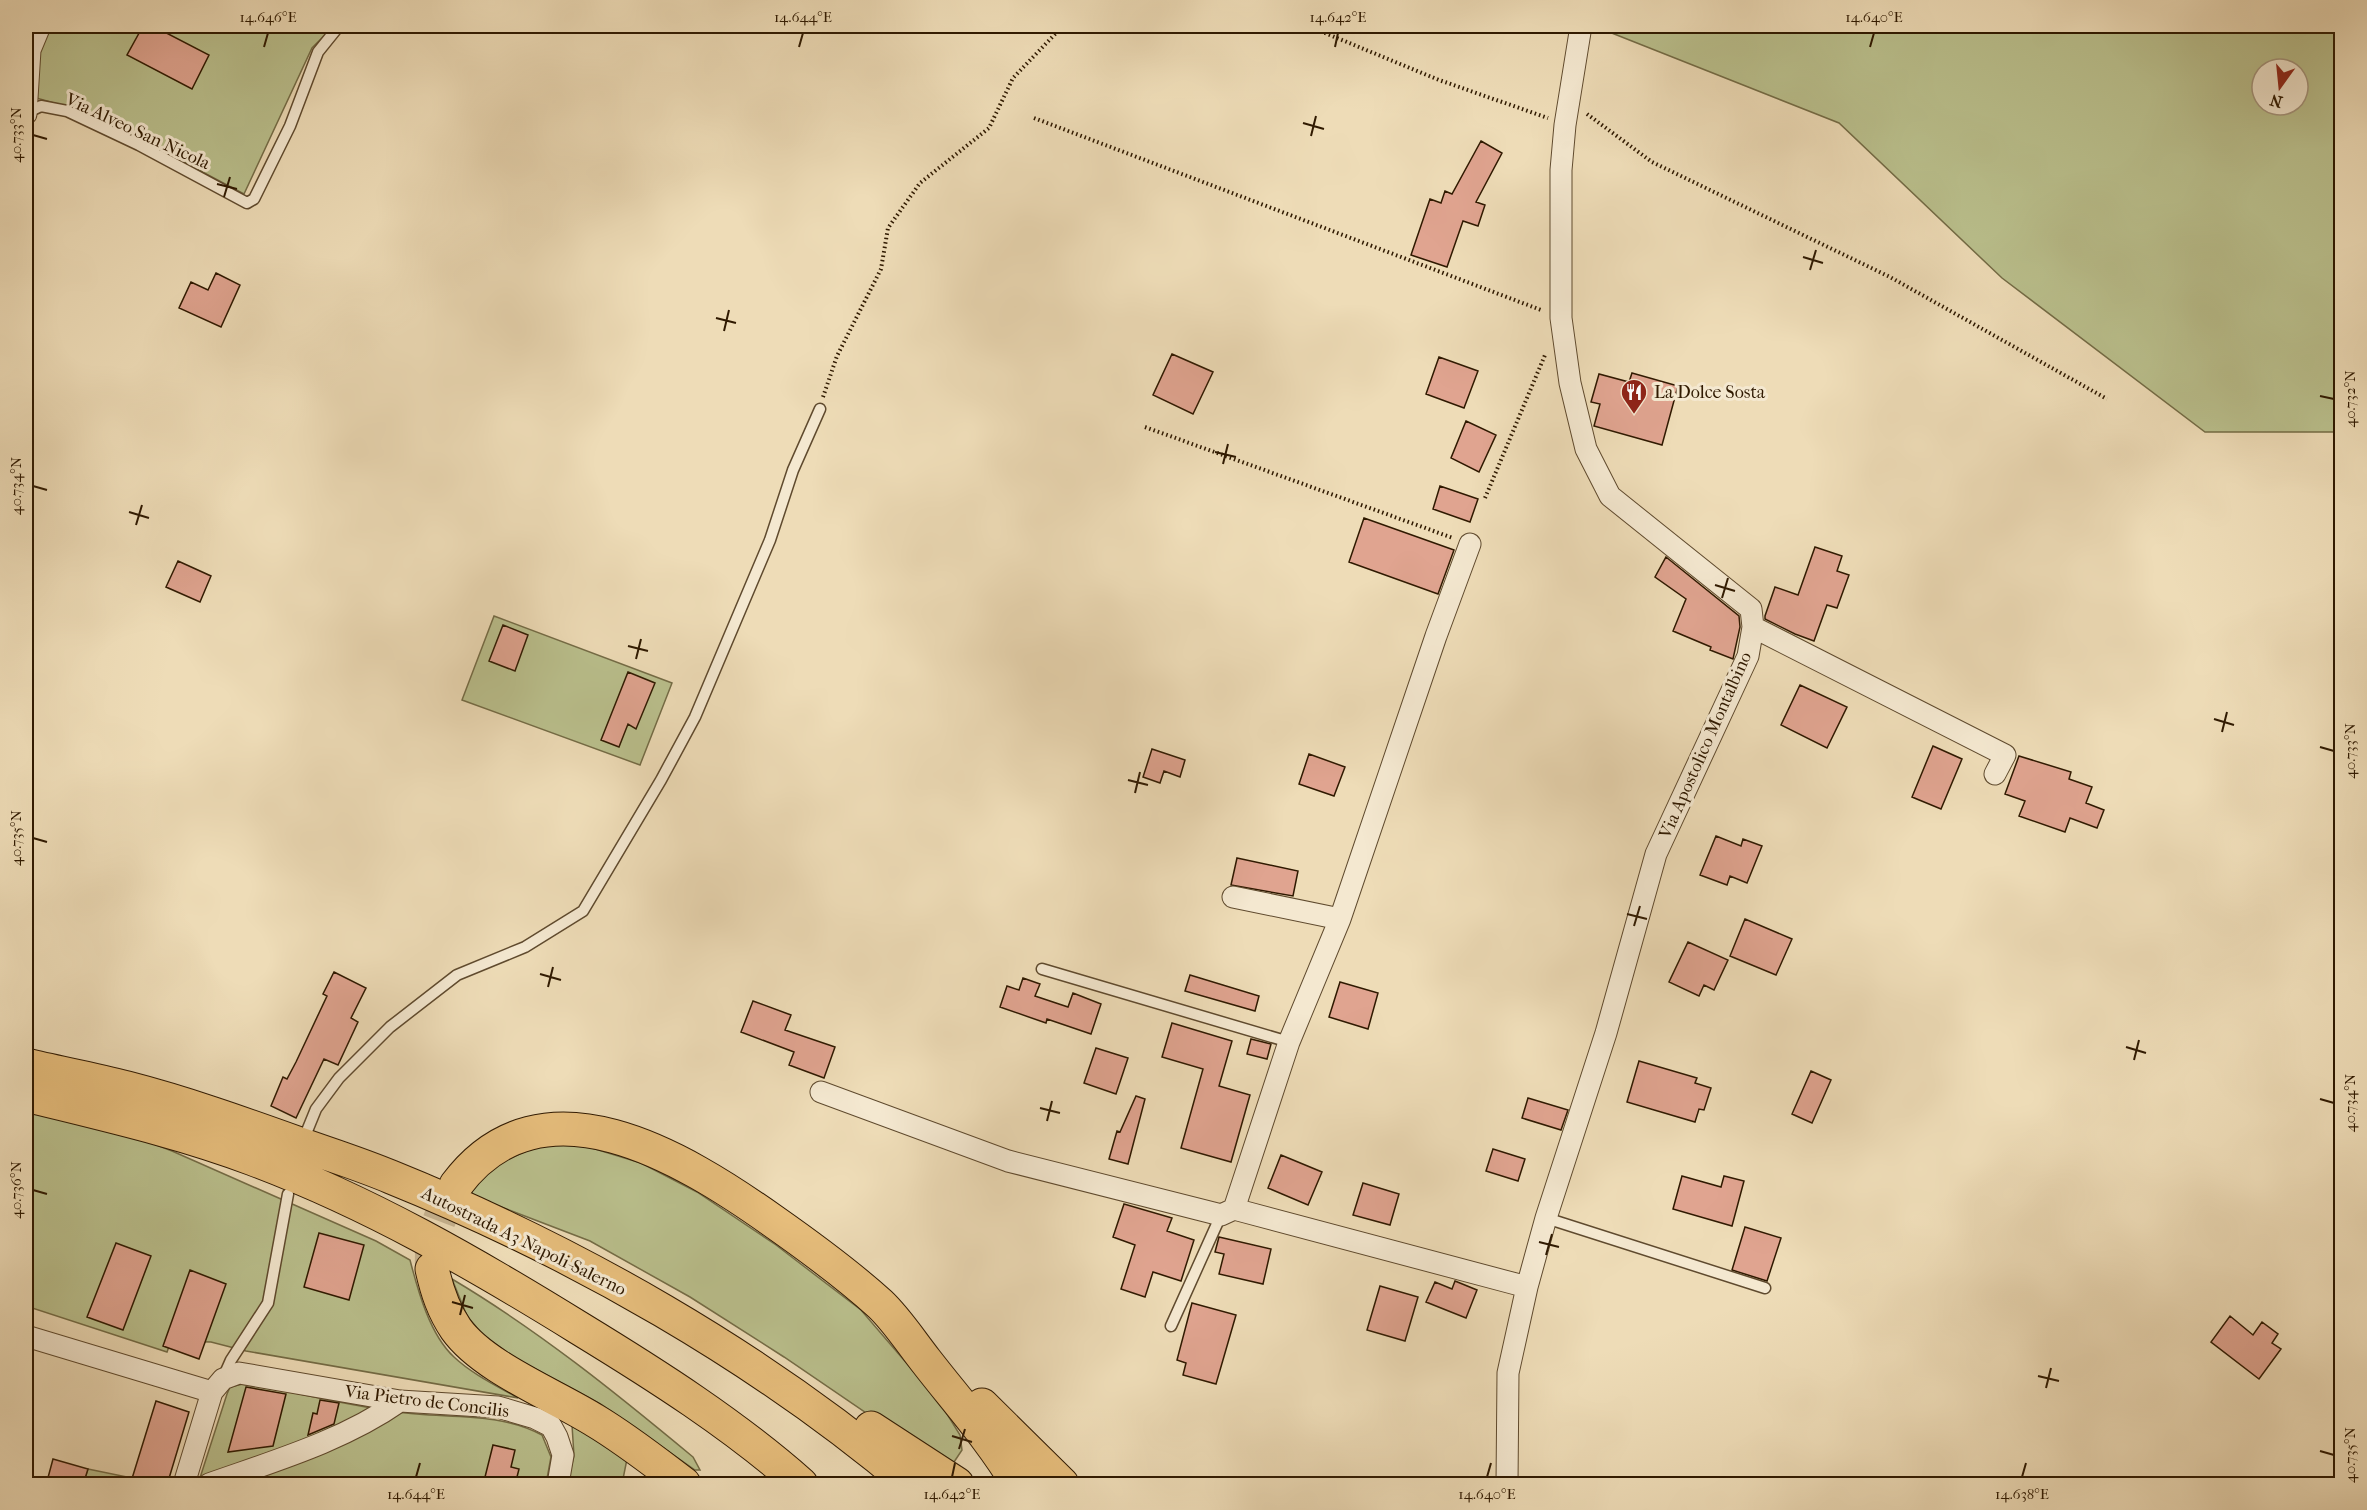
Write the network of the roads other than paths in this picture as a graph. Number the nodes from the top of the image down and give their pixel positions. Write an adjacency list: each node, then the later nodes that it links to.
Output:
1 (40, 26): 4 (street)
2 (339, 26): 4 (lane, Via Alveo San Nicola)
3 (1581, 26): 7 (street, Via Apostolico Montalbino)
4 (26, 114)
5 (820, 409): 16 (lane)
6 (1470, 544): 10 (street)
7 (1753, 627): 8 (street); 20 (street, Via Apostolico Montalbino)
8 (1995, 774)
9 (1233, 897): 10 (street)
10 (1340, 919): 12 (street)
11 (1042, 969): 12 (lane)
12 (1289, 1042): 19 (street)
13 (26, 1065): 21 (highway, Autostrada A3 Napoli-Salerno)
14 (821, 1092): 19 (street)
15 (26, 1095): 34 (highway)
16 (308, 1131)
17 (456, 1185): 25 (highway)
18 (288, 1194): 28 (lane)
19 (1227, 1212): 23 (street); 26 (lane)
20 (1546, 1218): 23 (street, Via Apostolico Montalbino); 24 (lane)
21 (546, 1247): 35 (highway, Autostrada A3 Napoli-Salerno); 36 (highway)
22 (432, 1269): 33 (highway)
23 (1527, 1287): 39 (street, Via Apostolico Montalbino)
24 (1765, 1288)
25 (882, 1306): 37 (highway); 38 (highway)
26 (1171, 1326)
27 (26, 1336): 28 (street)
28 (217, 1385): 29 (street, Via Pietro de Concilis); 30 (street)
29 (400, 1401): 31 (street); 32 (street, Via Pietro de Concilis)
30 (184, 1485)
31 (209, 1485)
32 (558, 1485)
33 (684, 1485)
34 (801, 1485)
35 (910, 1485)
36 (957, 1485)
37 (1018, 1485)
38 (1062, 1485)
39 (1507, 1485)

